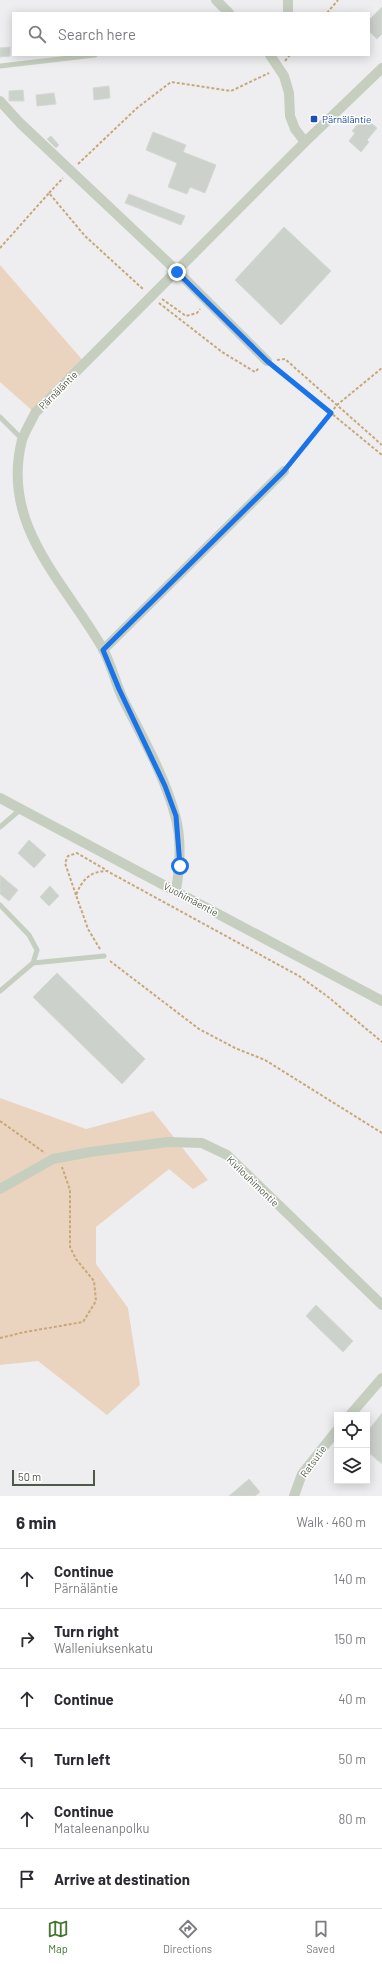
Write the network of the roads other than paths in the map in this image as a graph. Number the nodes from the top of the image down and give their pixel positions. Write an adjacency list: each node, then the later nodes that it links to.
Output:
1 (216, 0): 3 (street)
2 (288, 0): 4 (street)
3 (228, 12)
4 (288, 12)
5 (86, 56): 7 (lane)
6 (271, 56): 10 (street)
7 (0, 66)
8 (382, 68): 10 (street, Pärnäläntie)
9 (0, 101): 11 (street)
10 (305, 142): 11 (street, Pärnäläntie)
11 (177, 272): 12 (street); 14 (street, Pärnäläntie)
12 (267, 361)
13 (0, 417): 14 (lane)
14 (22, 439): 16 (street, Pärnäläntie)
15 (284, 471): 16 (street)
16 (103, 650): 20 (street, Pärnäläntie)
17 (0, 798): 18 (street, Vuohimäentie)
18 (21, 809): 19 (lane); 20 (street, Vuohimäentie)
19 (0, 827)
20 (176, 890): 25 (street, Vuohimäentie)
21 (0, 905): 23 (lane)
22 (104, 956): 23 (lane)
23 (33, 963): 24 (lane)
24 (0, 991)
25 (382, 1001)
26 (0, 1189): 27 (street, Kivilouhimontie)
27 (382, 1305)
28 (382, 1378): 29 (street)
29 (353, 1412)
30 (334, 1434): 31 (street, Ratsutie)
31 (294, 1496)

